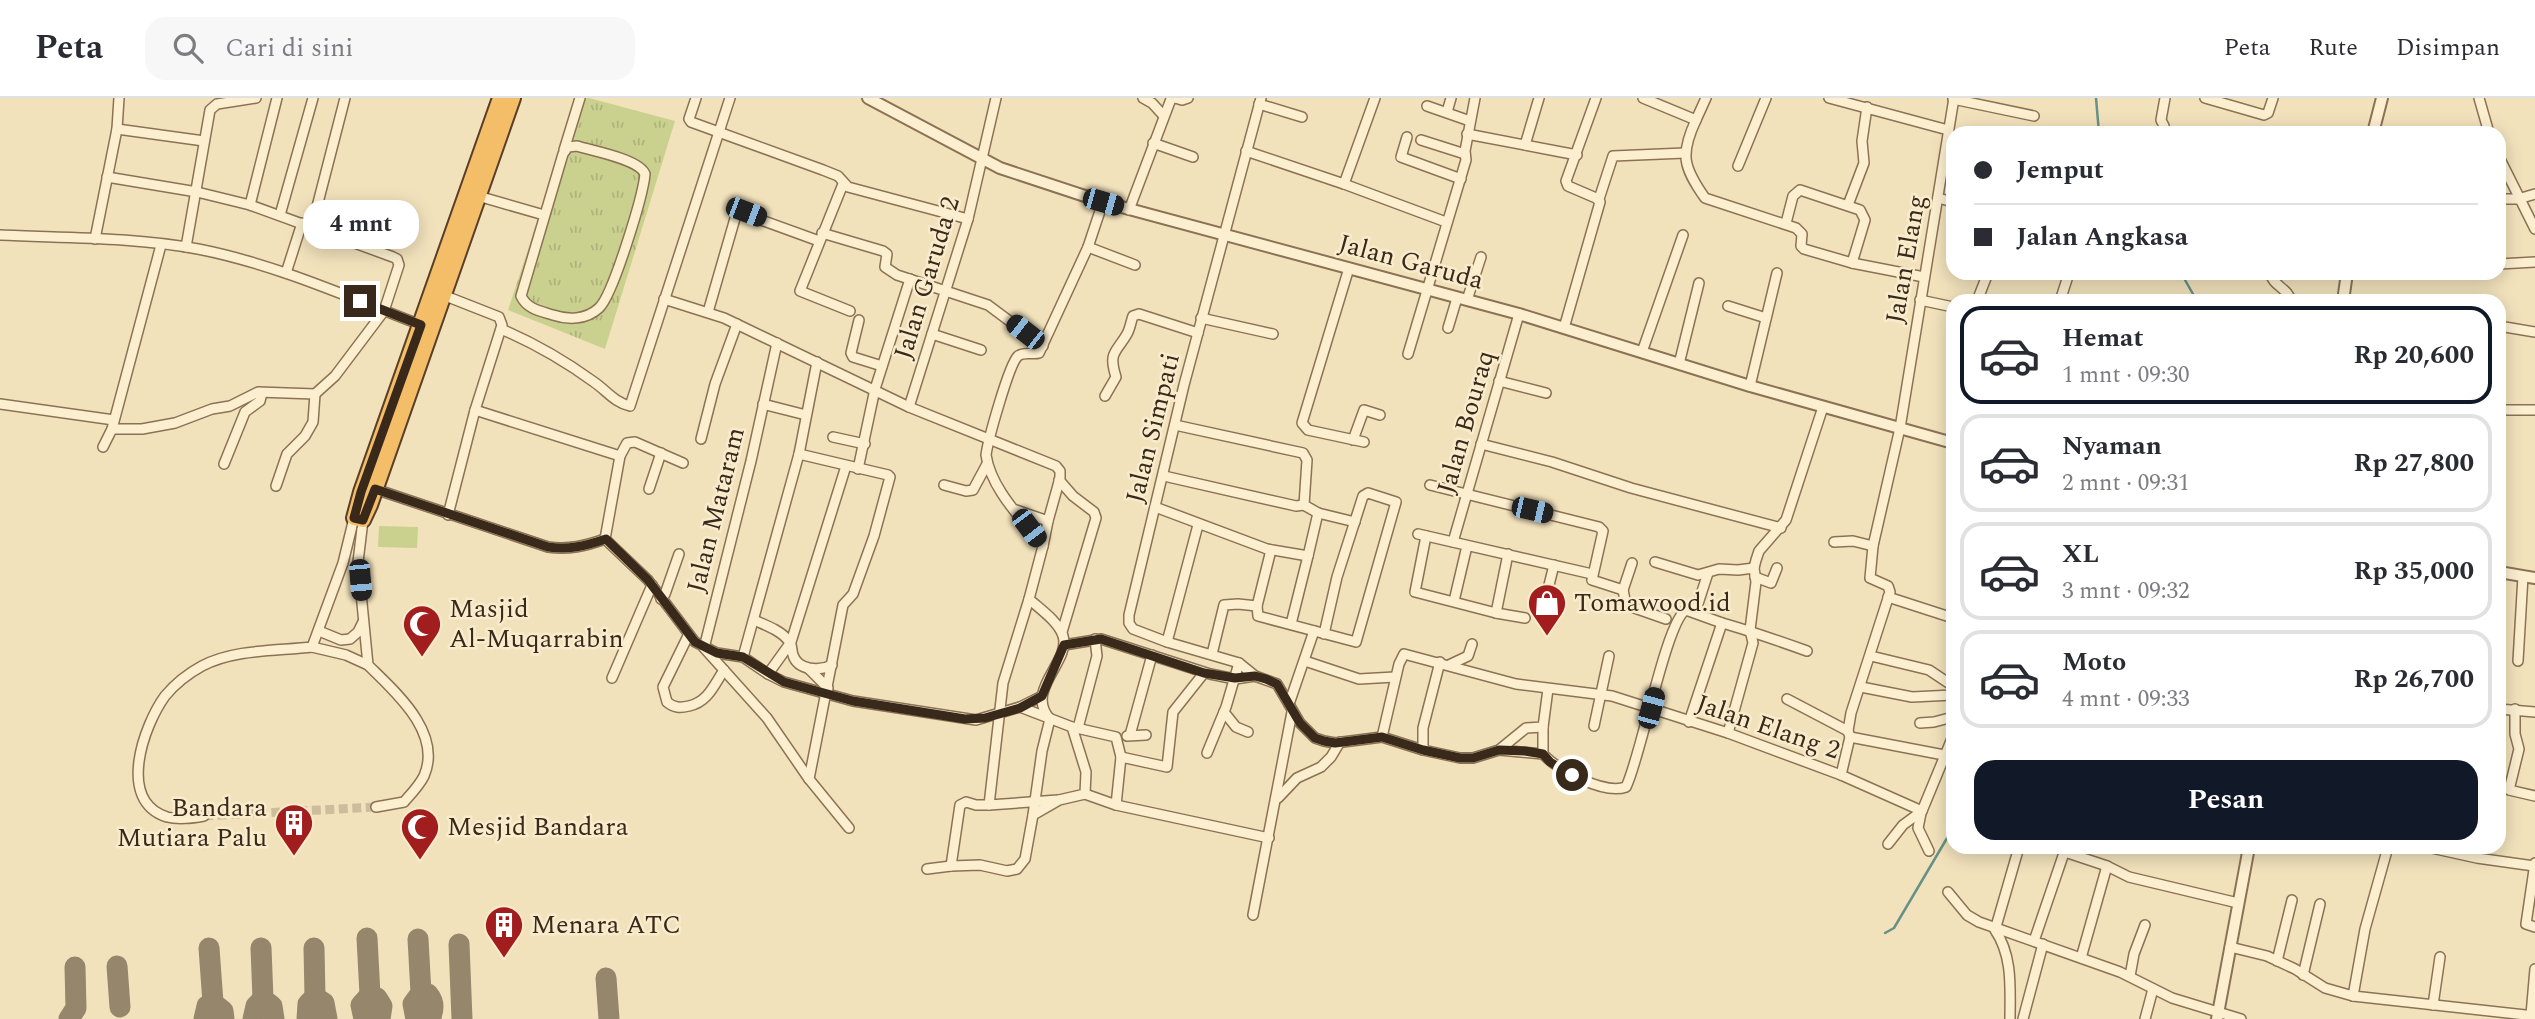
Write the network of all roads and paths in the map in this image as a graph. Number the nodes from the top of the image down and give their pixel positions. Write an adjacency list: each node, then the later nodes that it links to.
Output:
1 (119, 98): 47 (street)
2 (256, 98): 33 (street)
3 (277, 98): 79 (street)
4 (313, 98): 82 (street)
5 (345, 98): 87 (street)
6 (500, 98): 40 (highway)
7 (513, 98): 40 (highway)
8 (580, 98): 59 (street)
9 (696, 98): 49 (street)
10 (868, 98): 63 (street, Jalan Garuda)
11 (996, 98): 63 (street, Jalan Garuda 2)
12 (1143, 98): 37 (street)
13 (1175, 98): 14 (street); 37 (street)
14 (1188, 98)
15 (1375, 98): 69 (street)
16 (1451, 98): 36 (street)
17 (1475, 98): 42 (street)
18 (1539, 98): 56 (street)
19 (1596, 98): 61 (street)
20 (1643, 98): 41 (street)
21 (1706, 98): 41 (street)
22 (1766, 98): 64 (street)
23 (1829, 98): 35 (street)
24 (1873, 98): 35 (street)
25 (2165, 98): 44 (street)
26 (2205, 98): 27 (street)
27 (2273, 98)
28 (2382, 98): 45 (street)
29 (2479, 98): 46 (street)
30 (727, 99): 49 (street)
31 (1954, 99): 38 (street); 43 (street, Jalan Elang)
32 (1260, 101): 39 (street); 57 (street, Jalan Simpati)
33 (211, 103): 53 (street)
34 (1427, 106): 36 (street)
35 (1868, 108): 48 (street); 80 (street)
36 (1447, 112): 42 (street)
37 (1163, 115): 54 (street)
38 (2034, 116)
39 (1302, 117)
40 (499, 119): 72 (highway); 126 (highway)
41 (1696, 120): 58 (street)
42 (1470, 121): 50 (street)
43 (1949, 126)
44 (2164, 126)
45 (2375, 126)
46 (2487, 126)
47 (117, 129): 53 (street); 66 (street)
48 (1946, 129)
49 (720, 133): 68 (street); 113 (street)
50 (1467, 134): 56 (street); 60 (street)
51 (1407, 137): 67 (street)
52 (1421, 140): 60 (street)
53 (204, 141): 70 (street)
54 (1153, 143): 62 (street); 81 (street)
55 (1946, 144): 73 (street, Jalan Elang)
56 (1525, 145): 61 (street)
57 (1246, 151): 69 (street); 90 (street, Jalan Simpati)
58 (1685, 153): 74 (street); 86 (street)
59 (563, 154): 83 (street); 83 (street)
60 (1465, 154): 67 (street)
61 (1577, 155): 74 (street)
62 (1193, 157)
63 (983, 160): 78 (street, Jalan Garuda); 84 (street, Jalan Garuda 2)
64 (1738, 166)
65 (2506, 172): 75 (street)
66 (107, 177): 70 (street); 93 (street)
67 (1461, 179): 85 (street)
68 (843, 184): 84 (street); 92 (street)
69 (1344, 184): 85 (street)
70 (197, 192): 79 (street); 95 (street)
71 (2535, 194): 75 (street)
72 (478, 195): 83 (street); 112 (highway)
73 (1938, 198): 76 (street); 105 (street, Jalan Elang)
74 (1599, 199): 129 (street)
75 (2518, 199): 77 (street); 88 (street)
76 (1946, 200)
77 (2506, 200)
78 (1103, 202): 81 (street, Jalan Garuda); 96 (street)
79 (250, 205): 82 (street)
80 (1848, 205): 86 (street); 99 (street)
81 (1129, 210): 90 (street, Jalan Garuda)
82 (280, 215): 87 (street)
83 (544, 215)
84 (968, 219): 110 (street, Jalan Garuda 2)
85 (1446, 222): 109 (street)
86 (1786, 223): 99 (street)
87 (307, 224): 103 (street); 118 (street)
88 (2535, 229)
89 (0, 235): 93 (street)
90 (1223, 235): 102 (street, Jalan Garuda); 122 (street, Jalan Simpati)
91 (1683, 235): 138 (street)
92 (821, 237): 106 (street); 119 (street); 120 (street)
93 (95, 239): 94 (street)
94 (161, 244): 95 (street); 162 (street)
95 (186, 247): 103 (street)
96 (1088, 247): 101 (street); 136 (street)
97 (1481, 257): 114 (street)
98 (2535, 262): 100 (street)
99 (1852, 263): 105 (street)
100 (2506, 264)
101 (1135, 265)
102 (1349, 268): 109 (street, Jalan Garuda); 168 (street)
103 (286, 273): 118 (street)
104 (1777, 273): 123 (street)
105 (1924, 277): 115 (street, Jalan Elang)
106 (910, 279): 110 (street); 142 (street)
107 (2272, 280): 111 (street)
108 (1699, 284): 141 (street)
109 (1426, 289): 114 (street, Jalan Garuda); 139 (street)
110 (946, 290): 133 (street, Jalan Garuda 2); 136 (street)
111 (2288, 294)
112 (443, 295): 130 (street); 143 (highway)
113 (664, 299): 120 (street); 130 (street)
114 (1462, 299): 121 (street, Jalan Garuda); 128 (street)
115 (1920, 300): 117 (street); 164 (street, Jalan Elang)
116 (1728, 306): 123 (street)
117 (1946, 306)
118 (384, 311): 126 (street); 149 (street)
119 (850, 311)
120 (708, 312): 125 (street)
121 (1519, 314): 129 (street, Jalan Garuda); 144 (street, Jalan Bouraq)
122 (1202, 318): 132 (street, Jalan Simpati); 134 (street)
123 (1766, 318): 145 (street)
124 (859, 320): 142 (street)
125 (737, 324): 135 (street); 166 (street)
126 (421, 325): 143 (highway)
127 (2506, 327): 131 (street)
128 (1448, 328)
129 (1564, 328): 138 (street, Jalan Garuda)
130 (501, 329): 156 (street)
131 (2535, 332)
132 (1198, 333): 150 (street); 163 (street, Jalan Simpati)
133 (932, 334): 137 (street); 154 (street, Jalan Garuda 2)
134 (1273, 334)
135 (777, 343): 140 (street); 153 (street, Jalan Mataram)
136 (1043, 346): 167 (street)
137 (981, 350)
138 (1642, 352): 141 (street, Jalan Garuda)
139 (1408, 354)
140 (817, 362): 146 (street); 160 (street)
141 (1679, 364): 145 (street, Jalan Garuda)
142 (882, 366): 146 (street)
143 (407, 380): 187 (highway); 195 (highway)
144 (1499, 382): 148 (street); 172 (street, Jalan Bouraq)
145 (1750, 386): 155 (street, Jalan Garuda)
146 (875, 389): 154 (street); 171 (street)
147 (262, 393): 149 (street); 151 (street); 159 (street)
148 (1546, 393)
149 (315, 394): 186 (street)
150 (1105, 396)
151 (240, 402): 159 (street); 162 (street)
152 (0, 404): 162 (street)
153 (763, 404): 160 (street); 248 (street, Jalan Mataram)
154 (909, 407): 167 (street)
155 (1823, 407): 164 (street, Jalan Garuda); 199 (street)
156 (475, 410): 176 (street); 194 (street)
157 (2506, 410): 158 (street)
158 (2535, 410)
159 (245, 412): 178 (street)
160 (806, 415): 175 (street)
161 (1380, 415): 168 (street)
162 (113, 424): 173 (street)
163 (1175, 425): 182 (street, Jalan Simpati); 190 (street)
164 (1900, 428): 169 (street, Jalan Garuda); 205 (street, Jalan Elang)
165 (833, 437): 171 (street)
166 (701, 439)
167 (989, 439): 179 (street); 183 (street)
168 (1353, 440): 170 (street)
169 (1946, 441)
170 (1364, 442)
171 (865, 444): 181 (street)
172 (1481, 444): 189 (street, Jalan Bouraq); 199 (street)
173 (103, 447)
174 (661, 453): 176 (street); 177 (street); 188 (street)
175 (799, 454): 180 (street); 234 (street)
176 (620, 456): 200 (street)
177 (683, 463)
178 (225, 464)
179 (987, 464): 184 (street); 192 (street)
180 (846, 466): 181 (street); 243 (street)
181 (858, 469): 260 (street)
182 (1164, 476): 190 (street); 191 (street, Jalan Simpati)
183 (1059, 480): 196 (street); 239 (street)
184 (944, 485)
185 (1430, 485): 189 (street)
186 (276, 486)
187 (375, 489): 194 (street); 195 (highway)
188 (649, 489)
189 (1466, 495): 201 (street, Jalan Bouraq); 217 (street)
190 (1304, 505): 193 (street)
191 (1155, 507): 198 (street); 244 (street, Jalan Simpati)
192 (1016, 510): 196 (street); 203 (street)
193 (1318, 513): 197 (street); 209 (street)
194 (448, 515): 200 (street)
195 (359, 519): 233 (street); 238 (street)
196 (1048, 521): 203 (street)
197 (1355, 522): 240 (street); 240 (street)
198 (1198, 525): 206 (street); 244 (street)
199 (1782, 528): 214 (street)
200 (606, 539): 220 (street, Jalan Mataram)
201 (1453, 542): 204 (street); 226 (street)
202 (1834, 542): 205 (street)
203 (1043, 546): 225 (street)
204 (1467, 546): 208 (street); 226 (street)
205 (1873, 546): 223 (street, Jalan Elang)
206 (1271, 550): 209 (street); 227 (street)
207 (679, 554): 224 (street)
208 (1508, 554): 212 (street); 228 (street)
209 (1308, 556): 236 (street)
210 (1655, 562): 215 (street)
211 (1632, 563): 221 (street)
212 (1554, 565): 217 (street); 222 (street)
213 (1777, 568): 214 (street)
214 (1755, 572): 215 (street); 237 (street)
215 (1708, 573): 229 (street)
216 (2506, 573): 218 (street)
217 (1592, 574): 221 (street)
218 (2523, 576): 219 (street); 256 (street)
219 (2535, 578)
220 (652, 585): 224 (street, Jalan Mataram); 267 (street)
221 (1623, 590): 232 (street)
222 (1547, 593)
223 (1888, 597): 230 (street); 253 (street)
224 (661, 599): 241 (street, Jalan Mataram)
225 (1029, 599): 239 (street); 284 (street)
226 (1454, 601): 228 (street)
227 (1257, 606): 236 (street); 250 (street)
228 (1496, 613): 231 (street)
229 (1695, 613): 235 (street); 281 (street)
230 (1946, 616)
231 (1525, 618)
232 (1666, 619)
233 (363, 620): 238 (street); 259 (street)
234 (754, 620): 243 (street); 254 (street)
235 (1722, 623): 237 (street); 289 (street)
236 (1291, 624): 240 (street)
237 (1750, 630): 249 (street); 295 (street)
238 (319, 631): 247 (street)
239 (1062, 632): 246 (street)
240 (1319, 632): 255 (street)
241 (688, 636): 248 (street, Jalan Mataram); 262 (street)
242 (1096, 639): 246 (street); 251 (street); 293 (street)
243 (791, 642): 261 (street); 264 (street)
244 (1167, 642): 250 (street, Jalan Simpati)
245 (1472, 644): 258 (street)
246 (1064, 645): 277 (street)
247 (312, 647): 259 (street); 323 (street)
248 (704, 648): 254 (street); 262 (street)
249 (1807, 650)
250 (1212, 654): 257 (street, Jalan Simpati)
251 (1152, 655): 263 (street); 297 (street)
252 (1609, 656): 275 (street)
253 (1871, 656): 269 (street); 272 (street)
254 (743, 657): 264 (street)
255 (1305, 661): 266 (street); 271 (street)
256 (2518, 661)
257 (1240, 663): 265 (street, Jalan Simpati); 268 (street)
258 (1445, 663): 266 (street, Jalan Elang 2); 273 (street, Jalan Elang 2); 302 (street)
259 (368, 665): 320 (street)
260 (832, 666): 261 (street); 274 (street)
261 (808, 667): 274 (street)
262 (724, 670): 310 (street)
263 (1204, 673): 268 (street); 308 (street)
264 (768, 674): 274 (street)
265 (1255, 676): 268 (street); 270 (street, Jalan Simpati)
266 (1395, 677): 300 (street)
267 (612, 678)
268 (1235, 678): 285 (street)
269 (1946, 681)
270 (1277, 684): 271 (street); 280 (street)
271 (1296, 687): 280 (street)
272 (1861, 687): 276 (street); 296 (street)
273 (1548, 689): 275 (street, Jalan Elang 2); 292 (street)
274 (827, 691): 284 (street); 310 (street)
275 (1600, 694): 281 (street, Jalan Elang 2); 291 (street)
276 (1946, 695)
277 (1042, 696): 279 (street); 287 (street)
278 (1787, 699): 296 (street)
279 (1020, 708): 284 (street); 287 (street)
280 (1291, 708): 301 (street); 315 (street)
281 (1651, 708): 289 (street, Jalan Elang 2); 306 (street)
282 (2506, 709): 283 (street)
283 (2515, 709): 286 (street); 311 (street)
284 (1000, 712): 318 (street)
285 (1224, 712): 294 (street); 305 (street)
286 (2535, 712)
287 (1050, 719): 293 (street); 317 (street)
288 (1946, 719): 290 (street)
289 (1689, 722): 295 (street, Jalan Elang 2)
290 (1920, 723)
291 (1594, 726)
292 (1543, 727): 303 (street); 306 (street)
293 (1075, 728): 299 (street); 313 (street)
294 (1248, 732)
295 (1728, 733): 309 (street, Jalan Elang 2)
296 (1849, 734): 307 (street); 309 (street)
297 (1130, 735): 298 (street); 299 (street)
298 (1146, 735)
299 (1116, 737): 308 (street)
300 (1382, 737): 301 (street); 302 (street)
301 (1340, 742): 315 (street)
302 (1423, 750): 303 (street)
303 (1499, 750): 306 (street)
304 (1946, 751): 307 (street)
305 (1207, 752)
306 (1543, 754)
307 (1944, 755): 321 (street)
308 (1121, 757): 319 (street)
309 (1840, 775): 321 (street, Jalan Elang 2)
310 (809, 779): 324 (street)
311 (2506, 785)
312 (2506, 790): 314 (street)
313 (1085, 794): 316 (street); 319 (street)
314 (2535, 796)
315 (1277, 799): 325 (street)
316 (1059, 800): 317 (street); 322 (street)
317 (1035, 801): 318 (street); 322 (street)
318 (989, 805): 335 (street)
319 (1116, 805): 325 (street)
320 (376, 807)
321 (1922, 811): 326 (street); 327 (street)
322 (1033, 815): 335 (street)
323 (204, 816)
324 (849, 828)
325 (1269, 838): 342 (street)
326 (1888, 844)
327 (1929, 851)
328 (2017, 854): 345 (street)
329 (2065, 854): 346 (street)
330 (2076, 854): 336 (street)
331 (2248, 854): 340 (street)
332 (2386, 854): 355 (street)
333 (2459, 854): 334 (street)
334 (2535, 864): 344 (street)
335 (951, 866): 337 (street)
336 (2106, 866): 340 (street); 349 (street)
337 (928, 869)
338 (1948, 892): 345 (street)
339 (2292, 900): 350 (street)
340 (2238, 903): 347 (street)
341 (2320, 904): 352 (street)
342 (1253, 915)
343 (2145, 925): 353 (street)
344 (2535, 927)
345 (1995, 929): 346 (street); 360 (street)
346 (2039, 942): 349 (street); 361 (street)
347 (2230, 947): 350 (street); 358 (street)
348 (2440, 957): 356 (street)
349 (2081, 958): 353 (street)
350 (2277, 961): 352 (street)
351 (2535, 969): 359 (street)
352 (2303, 975): 355 (street)
353 (2130, 976): 354 (street)
354 (2153, 989): 358 (street); 362 (street)
355 (2353, 996): 356 (street)
356 (2433, 1005): 357 (street)
357 (2463, 1008): 359 (street); 364 (street)
358 (2217, 1015): 363 (street)
359 (2528, 1016)
360 (2010, 1019)
361 (2022, 1019)
362 (2145, 1019)
363 (2241, 1019)
364 (2461, 1019)

